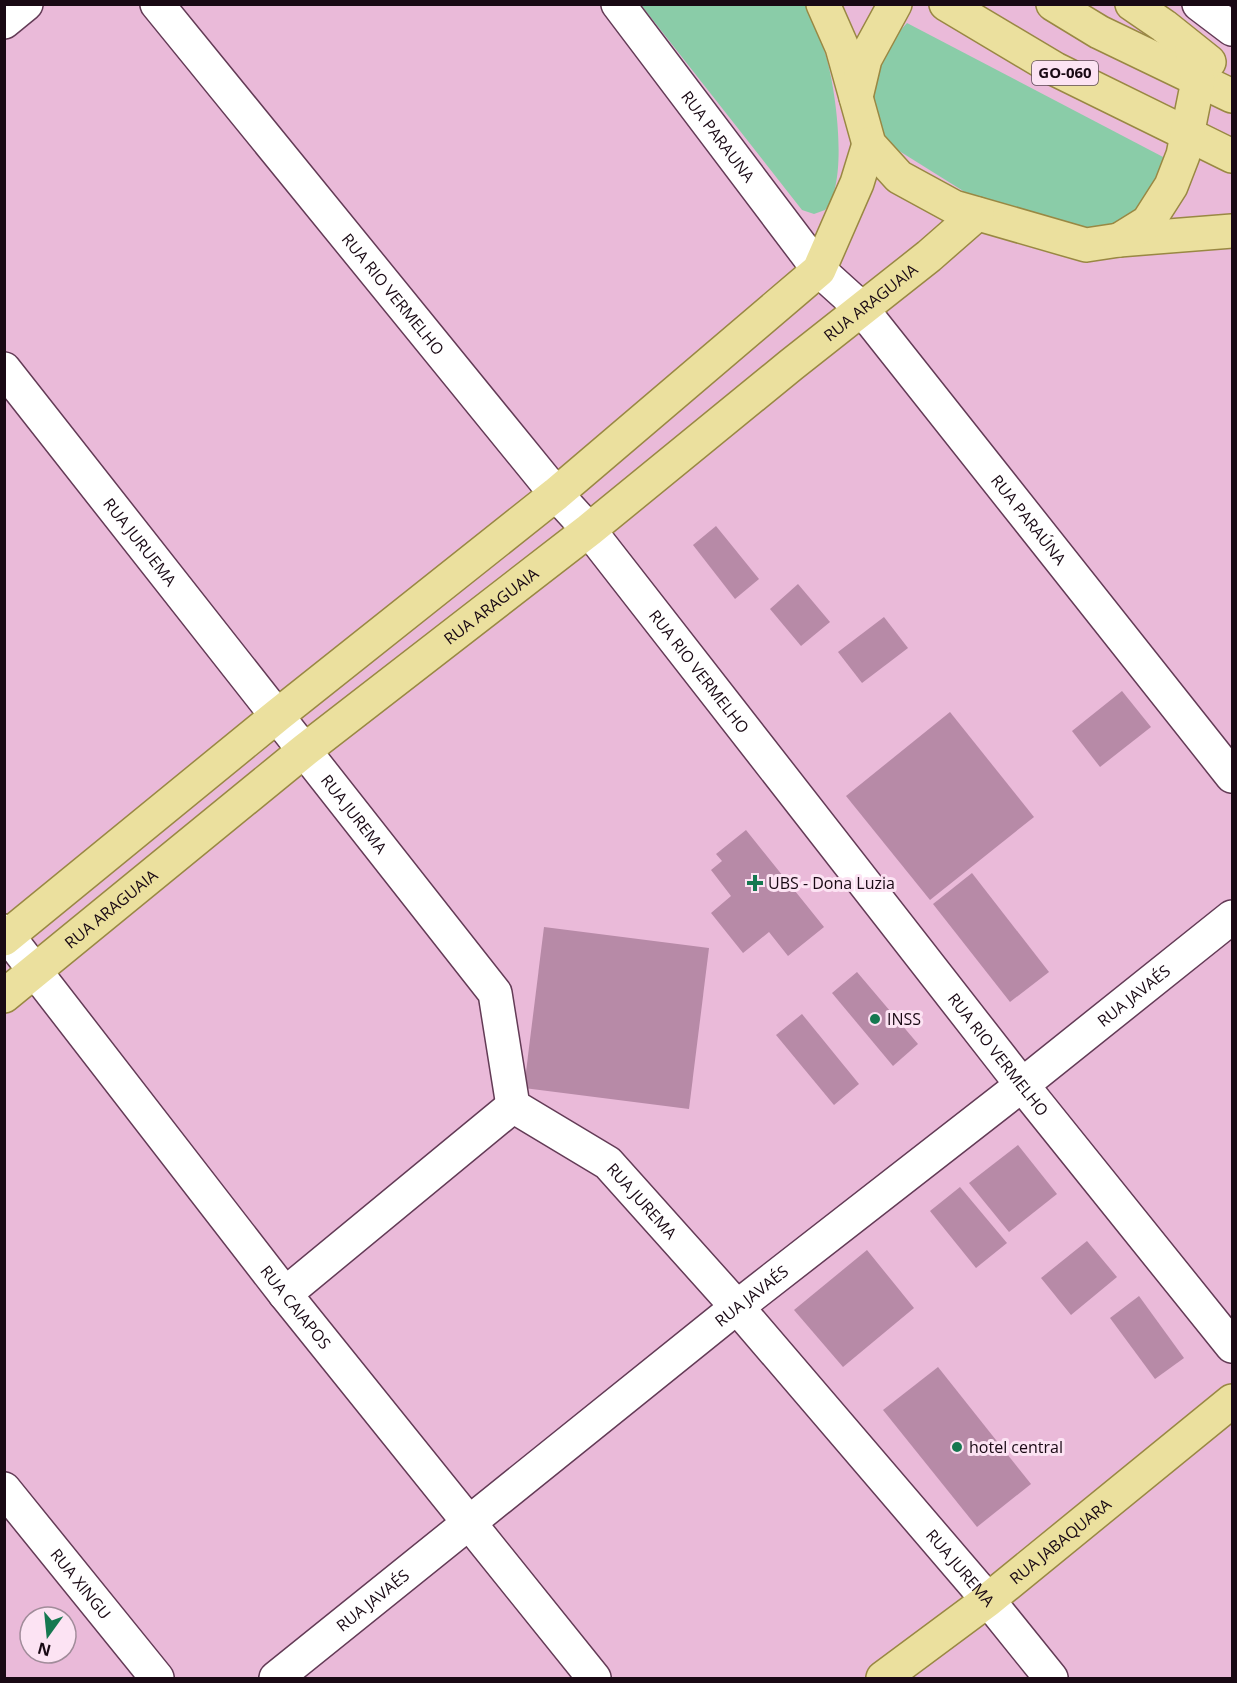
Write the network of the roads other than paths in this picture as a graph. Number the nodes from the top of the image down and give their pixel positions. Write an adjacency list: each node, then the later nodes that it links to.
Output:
1 (26, 4): 9 (street)
2 (157, 4): 23 (street, RUA RIO VERMELHO)
3 (618, 4): 20 (street, RUA PARAUNA)
4 (823, 4): 13 (main road)
5 (896, 4): 13 (main road)
6 (946, 4): 14 (main road, GO-060)
7 (1053, 4): 10 (main road)
8 (1132, 4): 10 (main road)
9 (4, 22)
10 (1195, 65): 11 (main road); 12 (main road); 14 (main road)
11 (1233, 79)
12 (1233, 96)
13 (856, 99): 15 (main road)
14 (1188, 134): 16 (main road, GO-060); 19 (main road)
15 (868, 144): 17 (main road); 20 (main road)
16 (1233, 156)
17 (977, 214): 19 (main road); 21 (main road, RUA ARAGUAIA)
18 (1233, 231): 19 (main road)
19 (1119, 240)
20 (819, 270): 21 (street, RUA PARAÚNA); 23 (main road)
21 (861, 308): 24 (main road, RUA ARAGUAIA); 27 (street, RUA PARAÚNA)
22 (4, 369): 25 (street, RUA JURUEMA)
23 (556, 494): 24 (street, RUA RIO VERMELHO); 25 (main road)
24 (589, 530): 26 (main road, RUA ARAGUAIA); 32 (street, RUA RIO VERMELHO)
25 (278, 715): 26 (street, RUA JUREMA); 29 (main road)
26 (305, 750): 30 (main road, RUA ARAGUAIA); 33 (street, RUA JUREMA)
27 (1233, 776)
28 (1233, 916): 32 (street, RUA JAVAÉS)
29 (6, 935): 30 (street, RUA CAIAPOS)
30 (37, 971): 31 (main road, RUA ARAGUAIA); 34 (street, RUA CAIAPOS)
31 (4, 996)
32 (1022, 1085): 35 (street, RUA JAVAÉS); 36 (street, RUA RIO VERMELHO)
33 (513, 1106): 34 (street); 35 (street, RUA JUREMA)
34 (285, 1294): 39 (street, RUA CAIAPOS)
35 (737, 1307): 39 (street, RUA JAVAÉS); 40 (street, RUA JUREMA)
36 (1233, 1346)
37 (1233, 1401): 40 (main road, RUA JABAQUARA)
38 (4, 1489): 41 (street, RUA XINGU)
39 (468, 1523): 42 (street, RUA JAVAÉS); 43 (street, RUA CAIAPOS)
40 (988, 1600): 44 (main road, RUA JABAQUARA); 45 (street, RUA JUREMA)
41 (157, 1678)
42 (276, 1678)
43 (594, 1678)
44 (883, 1678)
45 (1051, 1678)

